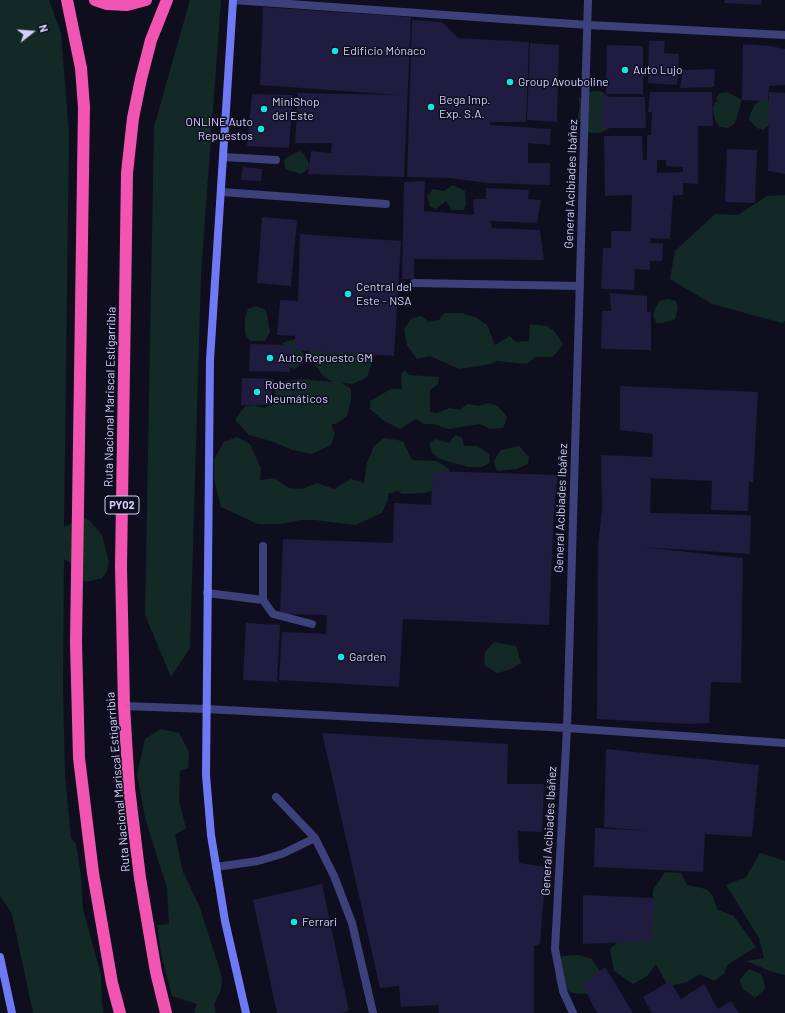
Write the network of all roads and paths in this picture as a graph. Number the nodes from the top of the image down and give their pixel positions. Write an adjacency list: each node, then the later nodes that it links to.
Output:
1 (67, 0): 28 (highway)
2 (95, 0): 3 (highway)
3 (146, 0)
4 (167, 0): 19 (highway, Ruta Nacional Mariscal Estigarribia / PY02)
5 (233, 0): 7 (street); 9 (street)
6 (588, 0): 7 (street, General Acibiades Ibáñez)
7 (588, 26): 8 (street); 14 (street, General Acibiades Ibáñez)
8 (785, 35)
9 (224, 157): 10 (street); 11 (street)
10 (276, 160)
11 (222, 192): 12 (street); 16 (street)
12 (386, 204)
13 (414, 283): 14 (street)
14 (580, 286): 21 (street, General Acibiades Ibáñez)
15 (263, 546): 17 (street)
16 (207, 593): 17 (street); 20 (street)
17 (263, 600): 18 (street)
18 (312, 624)
19 (124, 706): 20 (street); 29 (highway, Ruta Nacional Mariscal Estigarribia / PY02)
20 (206, 709): 21 (street); 25 (street)
21 (567, 728): 22 (street); 32 (street, General Acibiades Ibáñez)
22 (785, 744)
23 (276, 797): 24 (street)
24 (314, 838): 25 (street); 31 (street)
25 (216, 867): 30 (street)
26 (0, 957): 27 (street)
27 (12, 1013)
28 (120, 1013)
29 (166, 1013)
30 (246, 1013)
31 (373, 1013)
32 (573, 1013)

